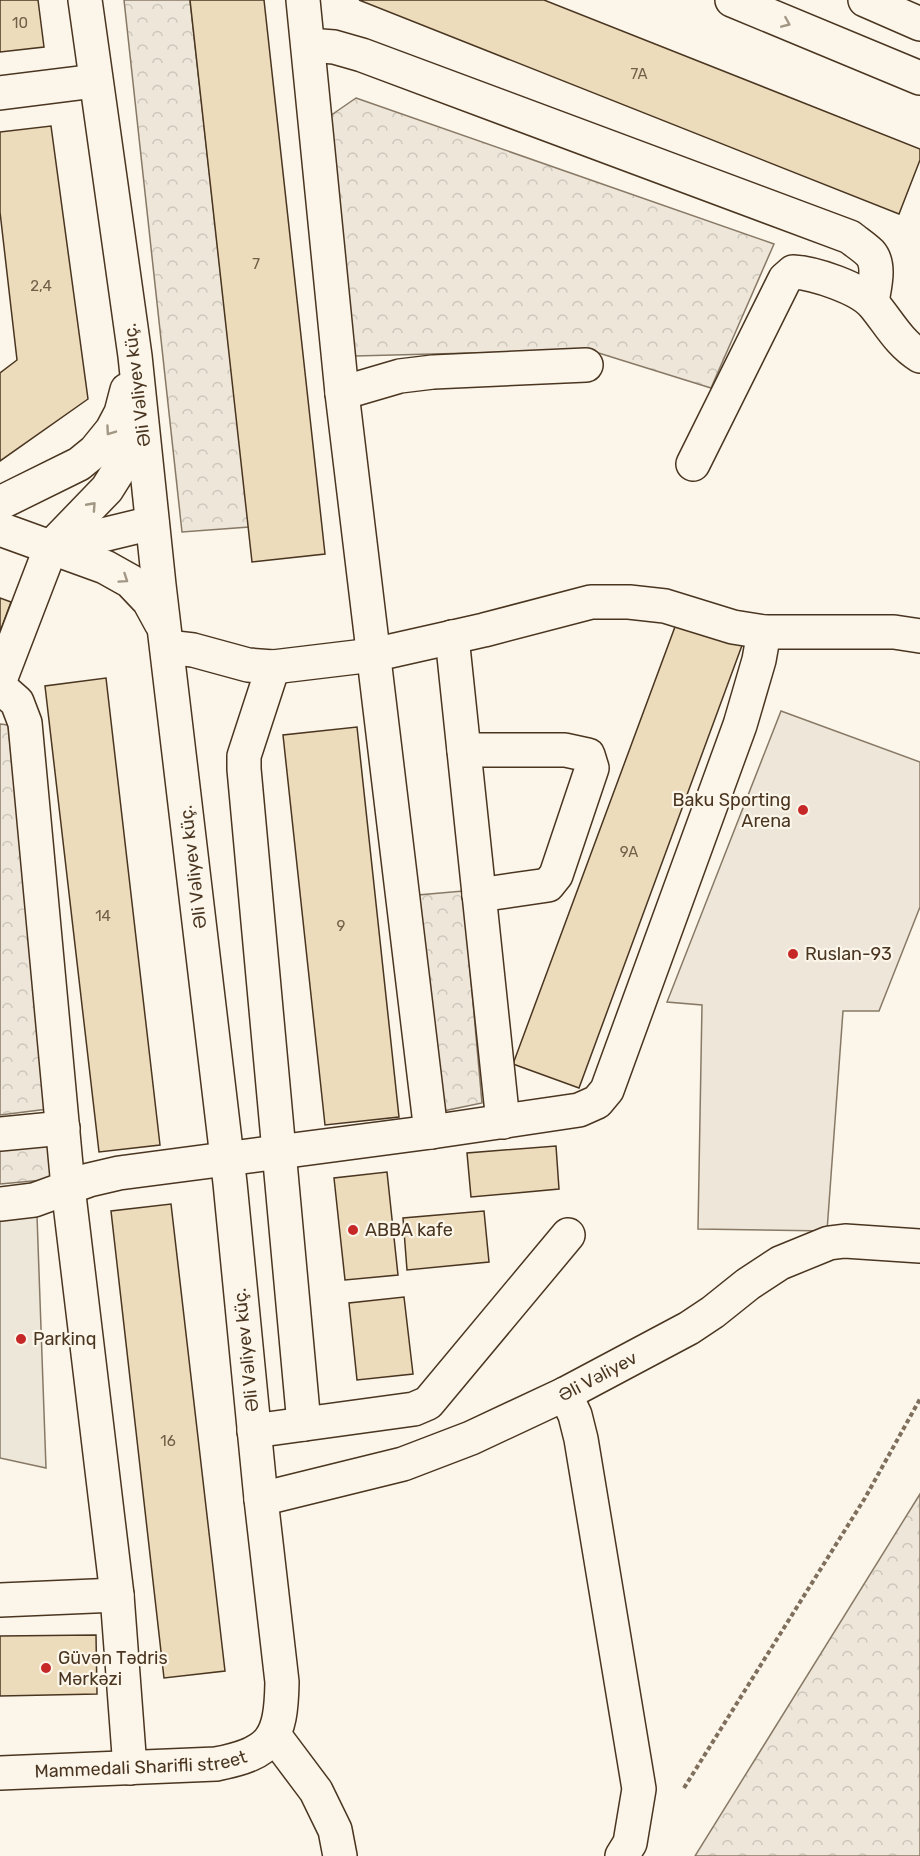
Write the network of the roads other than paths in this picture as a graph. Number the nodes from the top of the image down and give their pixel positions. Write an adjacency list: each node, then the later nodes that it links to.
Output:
1 (85, 0): 8 (street, Əli Vəliyev küç.)
2 (303, 0): 6 (street)
3 (732, 0): 7 (street, one-way to 7)
4 (865, 0): 5 (street)
5 (920, 24)
6 (308, 45): 10 (street); 14 (street)
7 (920, 78)
8 (96, 81): 9 (street); 11 (street, Əli Vəliyev küç.)
9 (0, 93)
10 (872, 302): 12 (street); 16 (street)
11 (135, 356): 15 (street, Əli Vəliyev küç.); 17 (street, one-way to 17)
12 (920, 356)
13 (586, 365): 14 (street)
14 (342, 393): 25 (street)
15 (142, 419): 18 (street, Əli Vəliyev küç.); 20 (street, one-way to 15)
16 (693, 464)
17 (0, 503)
18 (152, 523): 20 (street); 24 (street, Əli Vəliyev küç.)
19 (0, 529): 20 (street)
20 (51, 548): 24 (street, one-way to 24); 27 (street)
21 (764, 632): 22 (street); 23 (street); 31 (street)
22 (920, 636)
23 (452, 637): 25 (street); 29 (street)
24 (166, 638): 26 (street); 36 (street, Əli Vəliyev küç.)
25 (373, 655): 26 (street); 33 (street)
26 (273, 667): 35 (street)
27 (0, 680)
28 (0, 687): 32 (street)
29 (464, 750): 30 (street); 30 (street)
30 (479, 896): 31 (street)
31 (503, 1122): 33 (street)
32 (63, 1128): 34 (street); 37 (street)
33 (431, 1132): 35 (street)
34 (0, 1134)
35 (279, 1152): 36 (street); 42 (street)
36 (227, 1159): 37 (street); 43 (street, Əli Vəliyev küç.)
37 (68, 1187): 38 (street); 45 (street)
38 (0, 1204)
39 (568, 1235): 42 (street)
40 (920, 1246): 41 (street, Əli Vəliyev)
41 (565, 1394): 44 (street, Əli Vəliyev); 51 (street)
42 (304, 1424): 43 (street)
43 (254, 1431): 44 (street, Əli Vəliyev küç.)
44 (261, 1499): 47 (street, Əli Vəliyev küç.)
45 (117, 1595): 46 (street); 48 (street)
46 (0, 1600)
47 (274, 1735): 48 (street, Mammedali Sharifli street); 50 (street)
48 (130, 1768): 49 (street, Mammedali Sharifli street)
49 (0, 1773)
50 (340, 1856)
51 (622, 1856)

